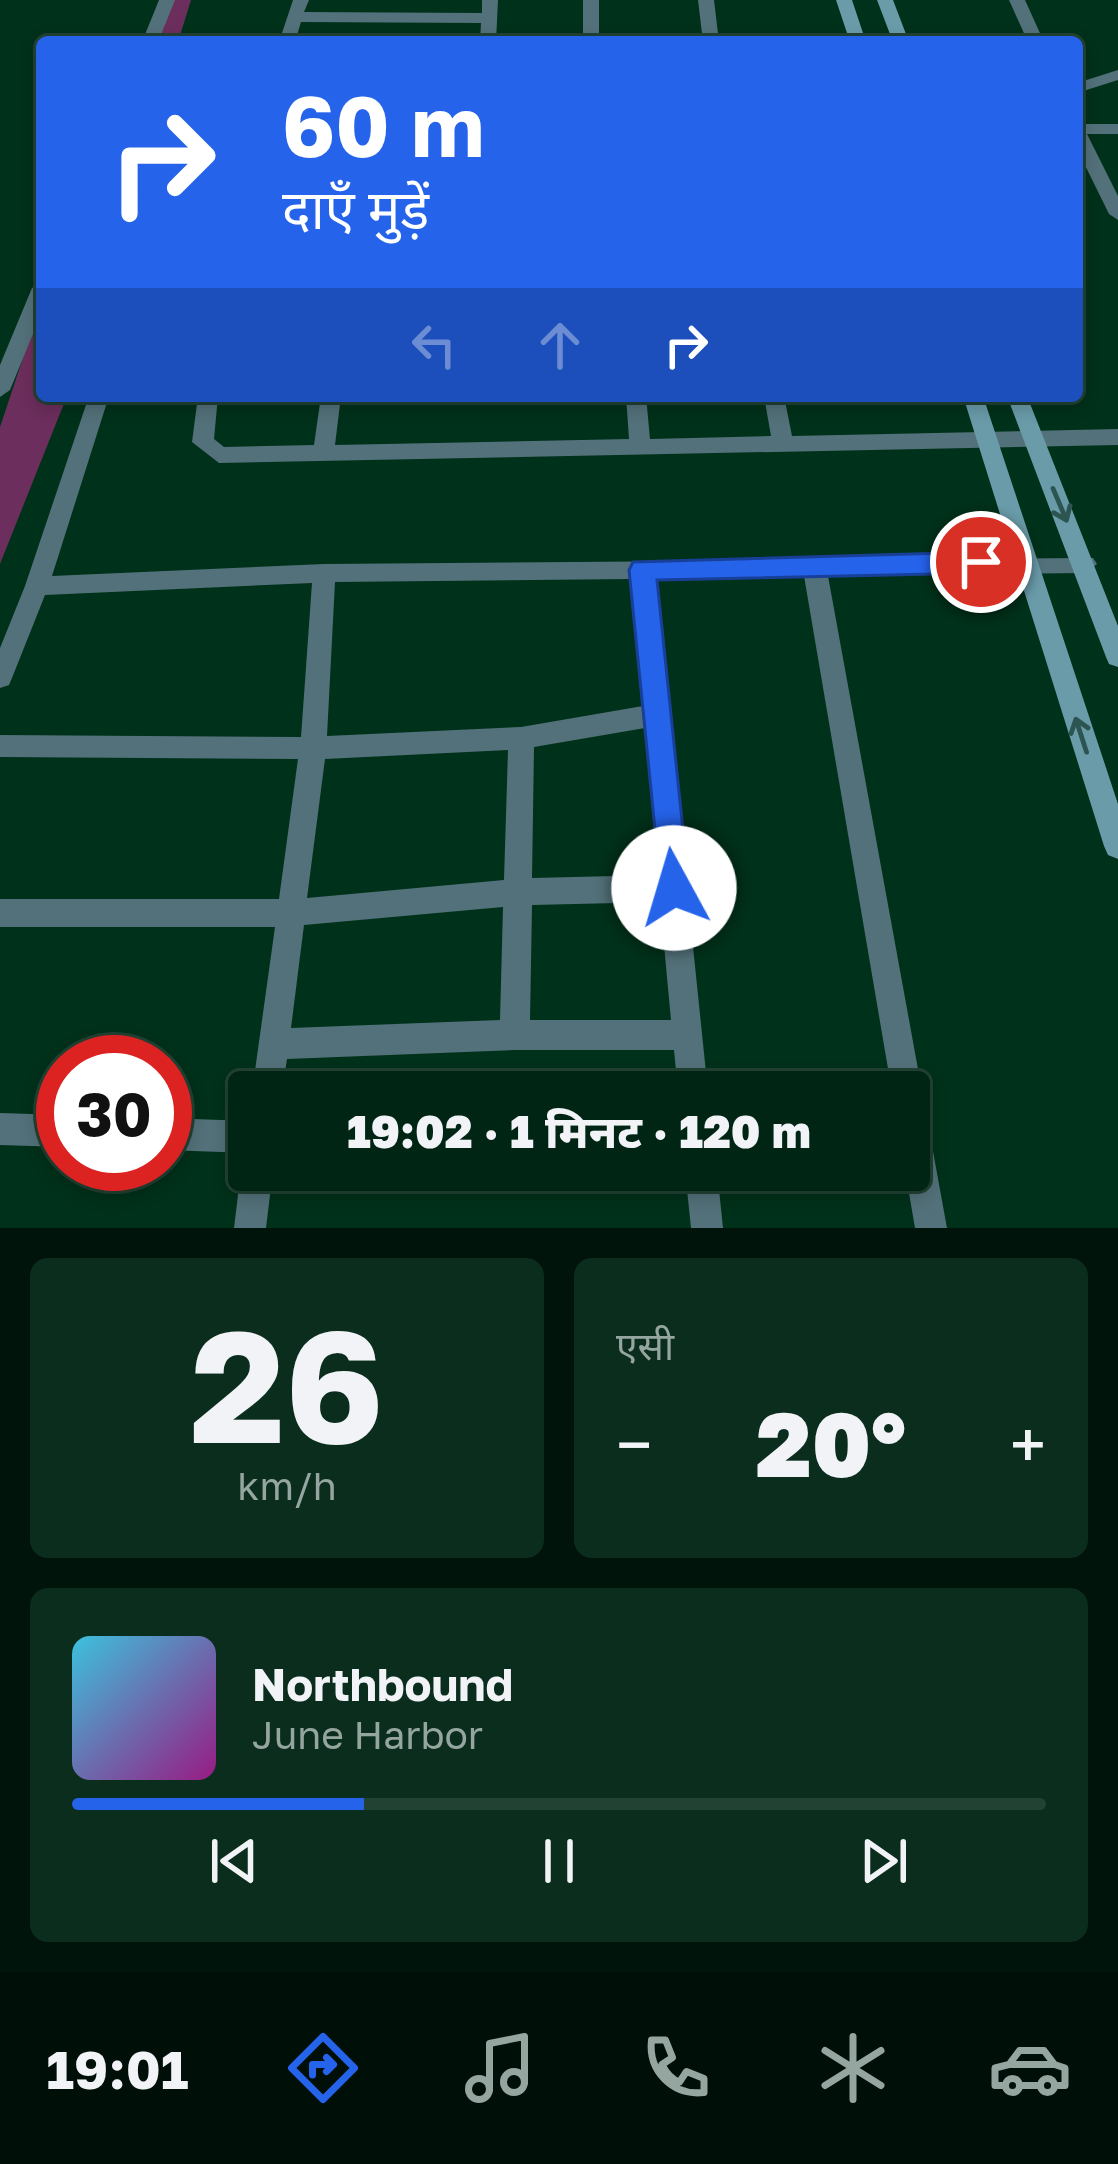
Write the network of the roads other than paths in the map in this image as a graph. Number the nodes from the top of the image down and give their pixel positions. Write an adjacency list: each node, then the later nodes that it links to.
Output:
1 (167, 0): 9 (street)
2 (590, 0): 10 (street)
3 (706, 0): 11 (street)
4 (844, 0): 12 (street)
5 (885, 0): 13 (street)
6 (1017, 0): 14 (street)
7 (298, 9): 8 (street)
8 (490, 9)
9 (152, 36)
10 (591, 36)
11 (710, 36)
12 (856, 36)
13 (899, 36)
14 (1033, 36)
15 (1118, 75): 16 (street)
16 (1083, 86)
17 (1118, 129): 18 (street)
18 (1083, 130)
19 (1083, 142): 20 (street)
20 (1118, 214)
21 (35, 316): 22 (street); 23 (street)
22 (0, 331)
23 (0, 390)
24 (97, 402): 42 (street)
25 (207, 402): 36 (street)
26 (330, 402): 36 (street)
27 (636, 402): 35 (street)
28 (775, 402): 34 (street)
29 (976, 402): 33 (street)
30 (1019, 402): 32 (street)
31 (1118, 437): 32 (street)
32 (1032, 438): 33 (street); 38 (street, one-way to 38)
33 (987, 439): 34 (street); 37 (street)
34 (783, 442): 35 (street)
35 (640, 444): 36 (street)
36 (324, 449)
37 (1023, 562): 38 (street); 39 (street); 49 (street, one-way to 37)
38 (1085, 564): 43 (street)
39 (814, 566): 40 (street); 59 (street)
40 (643, 570): 41 (street); 45 (street)
41 (324, 573): 42 (street); 48 (street)
42 (37, 586): 44 (street)
43 (1118, 657)
44 (0, 678)
45 (656, 715): 46 (street); 50 (street)
46 (521, 738): 48 (street); 51 (street)
47 (0, 746): 48 (street)
48 (313, 748): 53 (street)
49 (1118, 846)
50 (674, 888): 51 (street); 55 (street)
51 (518, 892): 53 (street); 54 (street)
52 (0, 913): 53 (street)
53 (291, 913): 56 (street)
54 (515, 1035): 55 (street); 56 (street)
55 (688, 1035): 58 (street)
56 (273, 1044): 57 (street)
57 (270, 1071)
58 (691, 1071)
59 (903, 1071)
60 (0, 1129): 61 (street)
61 (36, 1130)
62 (192, 1135): 63 (street)
63 (228, 1136)
64 (254, 1191): 67 (street)
65 (703, 1191): 68 (street)
66 (924, 1191): 69 (street)
67 (250, 1228)
68 (706, 1228)
69 (931, 1228)

